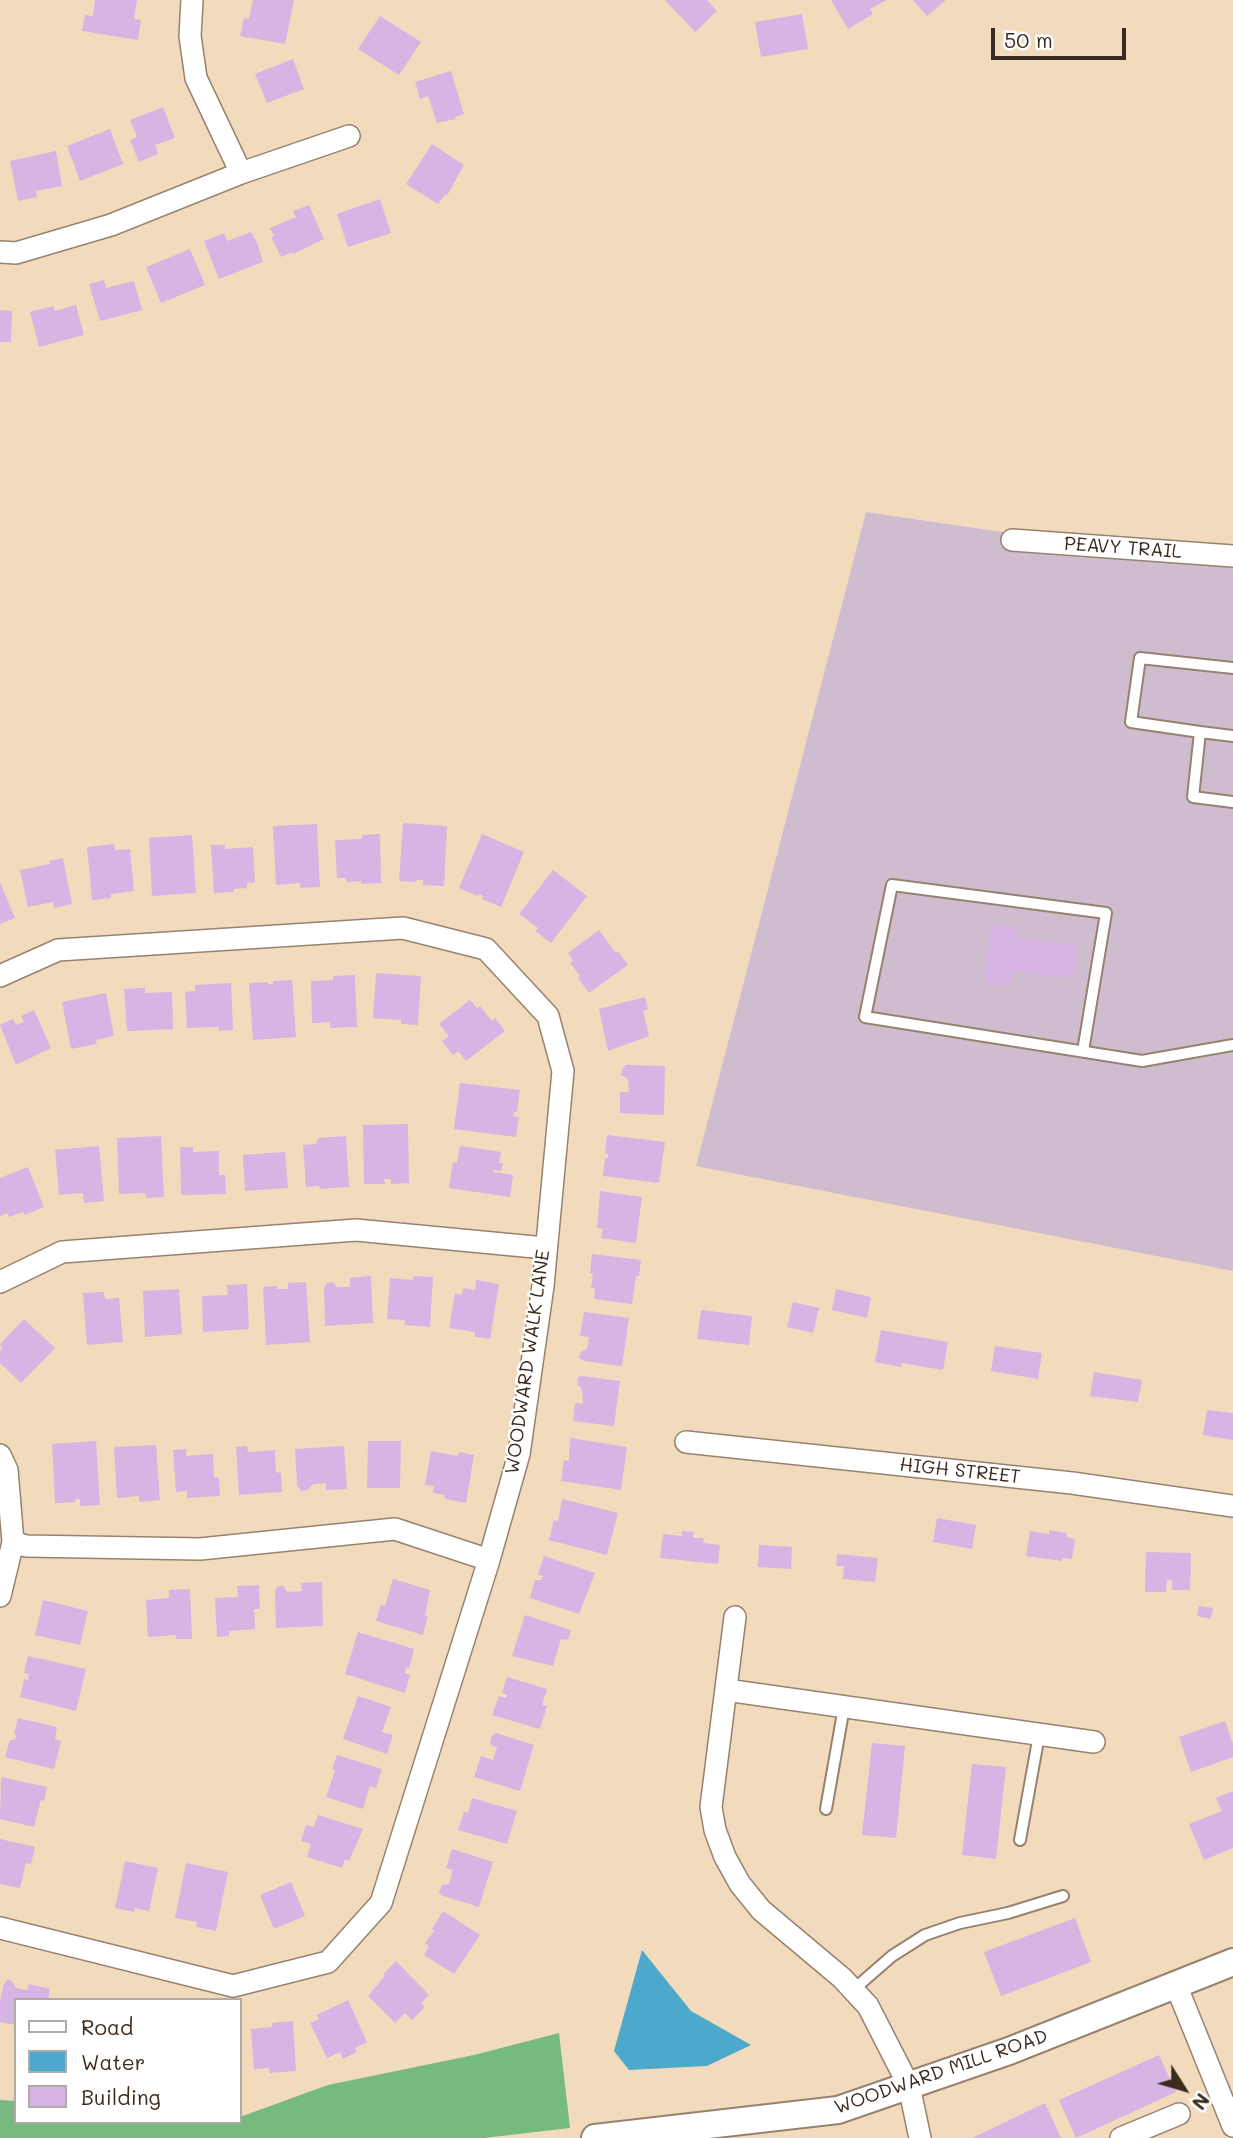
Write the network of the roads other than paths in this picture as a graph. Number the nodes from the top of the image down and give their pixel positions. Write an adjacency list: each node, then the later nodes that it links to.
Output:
1 (192, 0): 3 (street)
2 (349, 136): 3 (street)
3 (242, 173): 4 (street)
4 (0, 252)
5 (1012, 540): 6 (street, PEAVY TRAIL)
6 (1233, 556)
7 (1233, 668): 8 (lane)
8 (1200, 732): 9 (lane); 10 (lane)
9 (1233, 736)
10 (1233, 802)
11 (0, 976): 14 (street, WOODWARD WALK LANE)
12 (1233, 1045): 13 (lane)
13 (1083, 1051): 13 (lane)
14 (545, 1248): 15 (street); 20 (street, WOODWARD WALK LANE)
15 (0, 1282)
16 (686, 1442): 18 (street, HIGH STREET)
17 (0, 1455): 19 (street)
18 (1233, 1506)
19 (13, 1542): 20 (street); 21 (street)
20 (489, 1560): 30 (street, WOODWARD WALK LANE)
21 (0, 1596)
22 (735, 1617): 23 (street)
23 (726, 1690): 24 (street); 33 (street)
24 (845, 1707): 25 (street); 27 (lane)
25 (1039, 1735): 26 (street); 28 (lane)
26 (1094, 1742)
27 (826, 1809)
28 (1020, 1840)
29 (1063, 1896): 33 (lane)
30 (0, 1928)
31 (1233, 1962): 32 (street, WOODWARD MILL ROAD)
32 (1176, 1985): 34 (street, WOODWARD MILL ROAD); 36 (street)
33 (853, 1990): 34 (street)
34 (909, 2086): 37 (street, WOODWARD MILL ROAD); 38 (street)
35 (1179, 2114): 39 (street)
36 (1233, 2126)
37 (595, 2138)
38 (920, 2138)
39 (1123, 2138)

